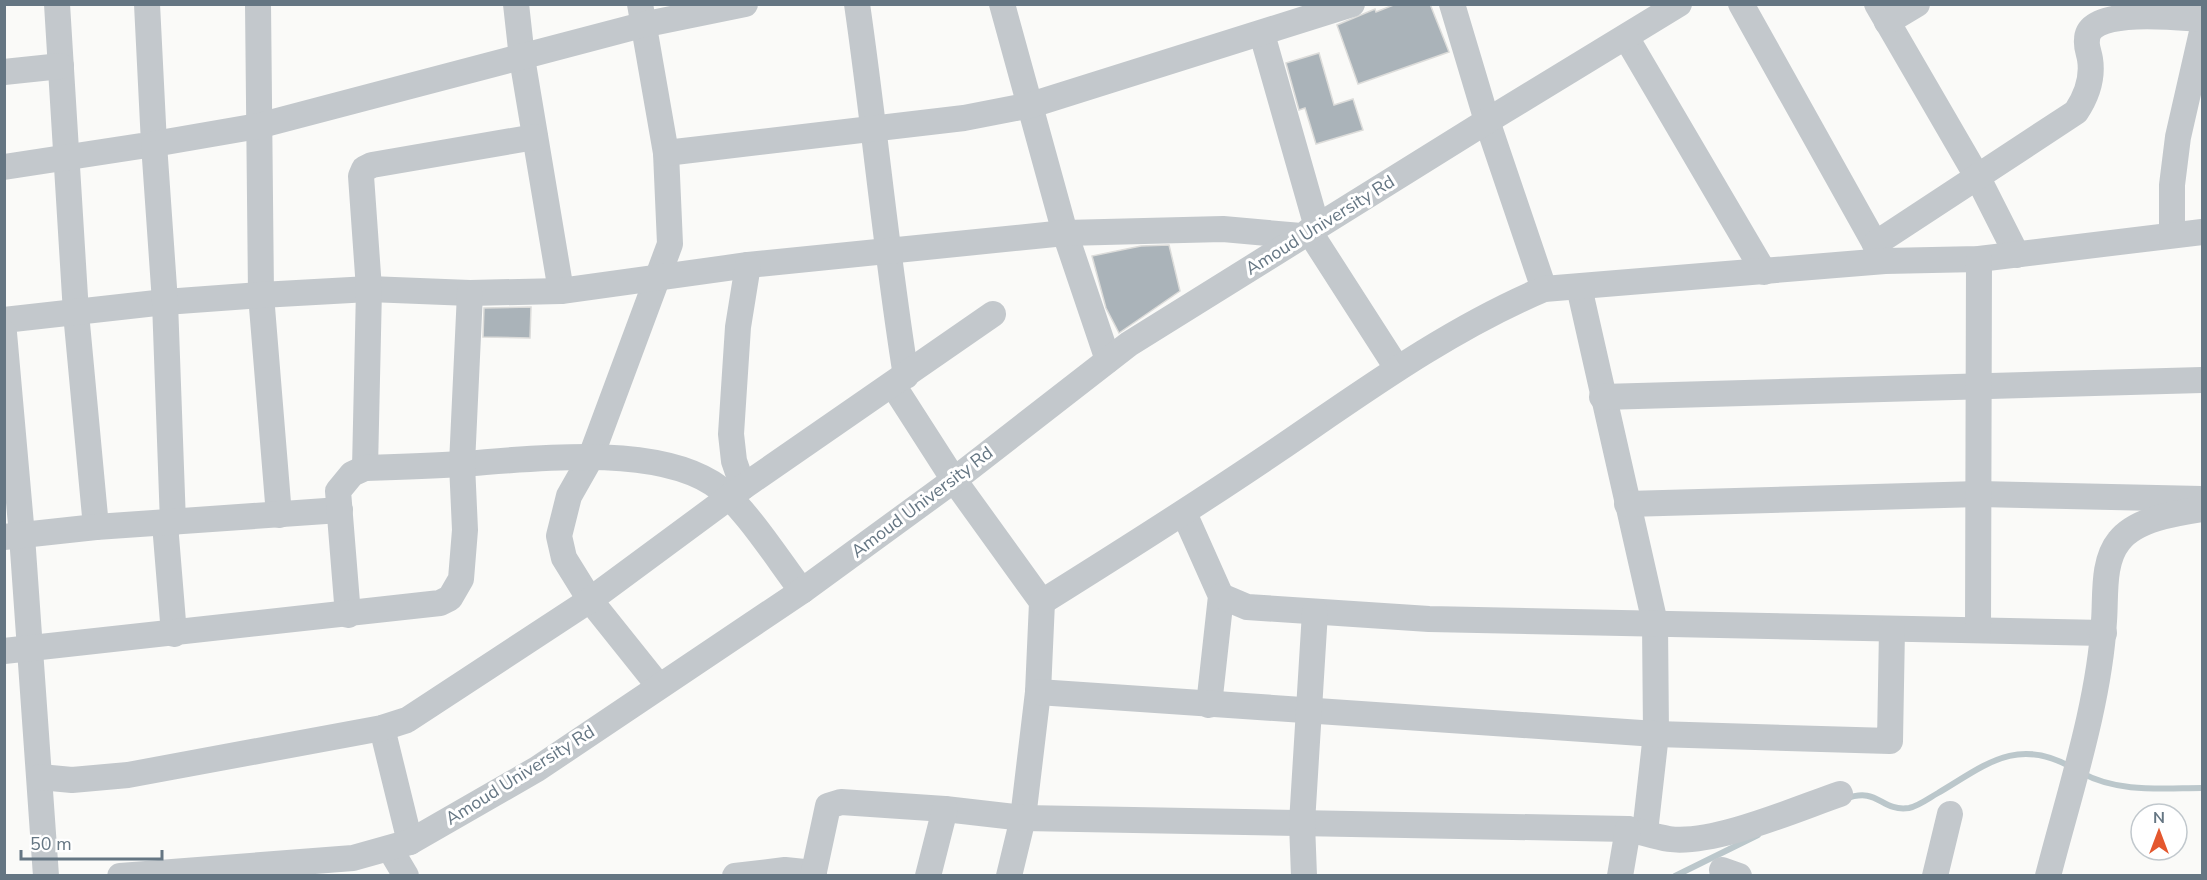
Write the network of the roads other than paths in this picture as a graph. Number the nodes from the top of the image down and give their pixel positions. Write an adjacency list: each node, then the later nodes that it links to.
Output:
1 (57, 4): 20 (street)
2 (147, 4): 27 (street)
3 (258, 4): 24 (street)
4 (516, 4): 19 (street)
5 (745, 4): 14 (street)
6 (856, 4): 25 (street)
7 (1002, 4): 22 (street)
8 (1352, 4): 17 (street)
9 (1452, 4): 23 (street)
10 (1679, 4): 18 (street, Amoud University Rd)
11 (1741, 4): 37 (street)
12 (1917, 4): 13 (street)
13 (1882, 13): 31 (street)
14 (641, 15): 19 (street); 28 (street)
15 (2202, 19): 31 (street)
16 (2202, 32): 35 (street)
17 (1262, 34): 22 (street); 32 (street)
18 (1626, 38): 23 (street, Amoud University Rd); 41 (street)
19 (522, 58): 24 (street); 26 (street)
20 (61, 66): 21 (street); 29 (street)
21 (4, 72)
22 (1031, 105): 25 (street); 34 (street)
23 (1487, 121): 32 (street, Amoud University Rd); 45 (street)
24 (258, 126): 27 (street); 48 (street)
25 (875, 129): 28 (street); 36 (street)
26 (535, 136): 44 (street); 46 (street)
27 (154, 144): 29 (street); 49 (street)
28 (666, 153): 42 (street)
29 (65, 160): 30 (street); 50 (street)
30 (4, 167)
31 (1978, 178): 37 (street); 38 (street)
32 (1309, 231): 34 (street); 54 (street, Amoud University Rd); 55 (street)
33 (2202, 232): 35 (street)
34 (1065, 233): 36 (street); 54 (street)
35 (2172, 235): 38 (street)
36 (886, 250): 40 (street); 56 (street)
37 (1880, 253): 39 (street); 41 (street)
38 (2017, 255): 39 (street)
39 (1979, 259): 58 (street)
40 (748, 264): 42 (street); 64 (street)
41 (1764, 272): 43 (street)
42 (657, 278): 46 (street); 60 (street)
43 (1579, 287): 45 (street); 59 (street)
44 (369, 290): 47 (street); 48 (street); 62 (street)
45 (1544, 290): 55 (street)
46 (561, 291): 47 (street)
47 (470, 293): 61 (street)
48 (261, 295): 49 (street); 71 (street)
49 (165, 302): 50 (street); 72 (street)
50 (76, 313): 52 (street); 73 (street)
51 (993, 314): 56 (street)
52 (4, 320)
53 (4, 333): 74 (street)
54 (1108, 360): 63 (street, Amoud University Rd)
55 (1397, 368): 70 (street)
56 (899, 380): 63 (street); 64 (street)
57 (2202, 380): 58 (street)
58 (1980, 386): 59 (street); 65 (street)
59 (1602, 397): 67 (street)
60 (590, 459): 61 (street); 64 (street); 77 (street)
61 (462, 464): 62 (street); 80 (street)
62 (366, 468): 69 (street)
63 (954, 480): 75 (street, Amoud University Rd); 78 (street)
64 (736, 492): 75 (street); 77 (street)
65 (1979, 494): 66 (street); 67 (street); 83 (street)
66 (2202, 499)
67 (1627, 504): 81 (street)
68 (2202, 509): 84 (street)
69 (340, 510): 71 (street); 80 (street)
70 (1184, 513): 76 (street); 78 (street)
71 (279, 515): 72 (street)
72 (169, 523): 73 (street); 85 (street)
73 (96, 527): 74 (street)
74 (14, 536): 86 (street)
75 (802, 591): 88 (street, Amoud University Rd)
76 (1221, 596): 79 (street); 90 (street)
77 (590, 600): 88 (street); 92 (street)
78 (1042, 602): 89 (street)
79 (1315, 612): 81 (street); 91 (street)
80 (348, 615): 85 (street)
81 (1655, 623): 82 (street); 93 (street)
82 (1892, 629): 83 (street); 93 (street)
83 (1978, 630): 84 (street)
84 (2103, 633): 111 (street)
85 (174, 634): 86 (street)
86 (30, 648): 87 (street); 94 (street)
87 (4, 651)
88 (658, 685): 101 (street, Amoud University Rd)
89 (1038, 692): 90 (street); 98 (street)
90 (1209, 705): 91 (street)
91 (1308, 712): 93 (street); 99 (street)
92 (382, 728): 94 (street); 101 (street)
93 (1656, 734): 100 (street)
94 (40, 777): 103 (street)
95 (1840, 794): 100 (street)
96 (945, 809): 98 (street); 102 (street); 106 (street)
97 (1950, 814): 110 (street)
98 (1023, 818): 99 (street); 107 (street)
99 (1302, 823): 100 (street); 108 (street)
100 (1637, 831): 109 (street)
101 (399, 861): 104 (street, Amoud University Rd)
102 (813, 874): 105 (street)
103 (46, 876)
104 (120, 876)
105 (735, 876)
106 (928, 876)
107 (1009, 876)
108 (1304, 876)
109 (1620, 876)
110 (1935, 876)
111 (2048, 876)

